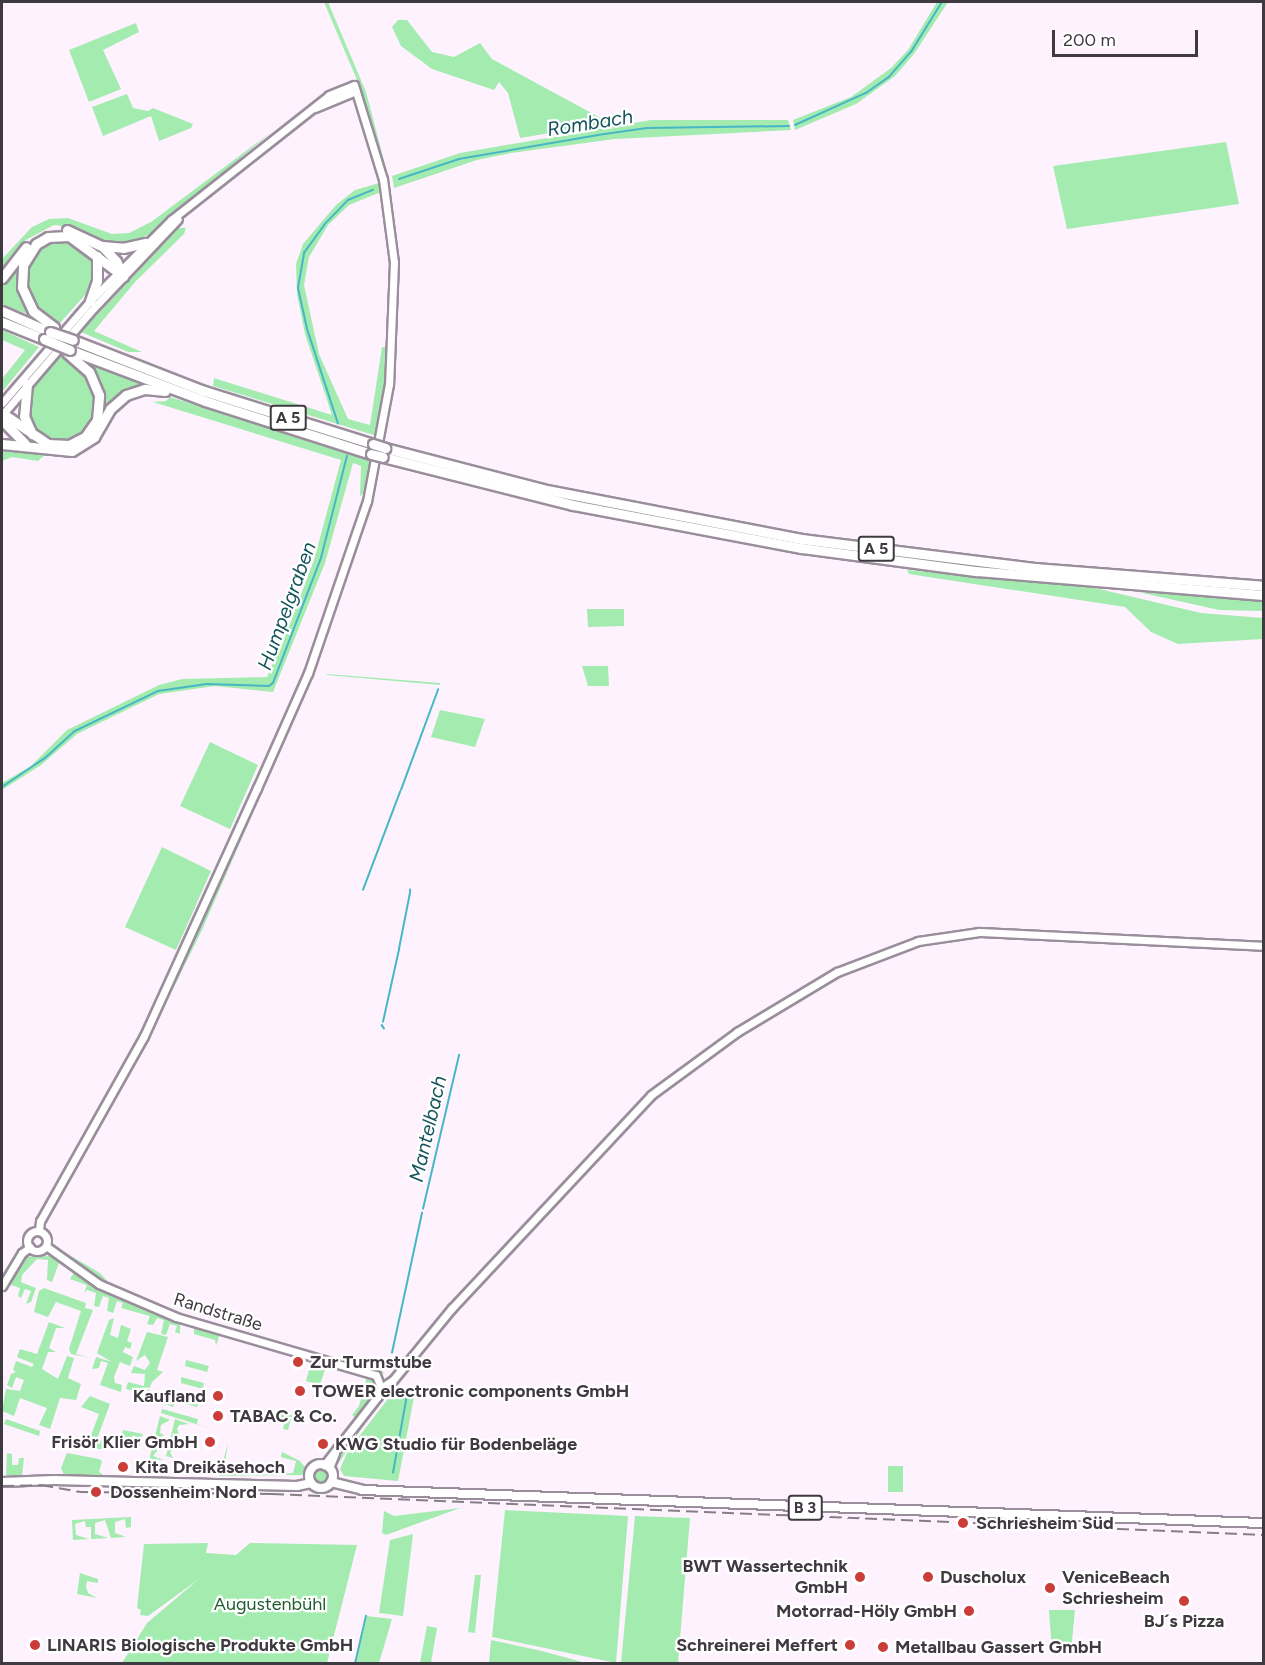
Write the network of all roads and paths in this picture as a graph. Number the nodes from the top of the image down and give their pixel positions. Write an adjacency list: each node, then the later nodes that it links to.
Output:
1 (187, 208): 2 (street); 5 (street); 23 (street)
2 (145, 243): 3 (highway); 5 (street)
3 (102, 246): 5 (highway); 6 (highway)
4 (97, 256): 5 (highway); 7 (highway); 10 (highway)
5 (120, 273): 7 (street); 12 (street)
6 (2, 278)
7 (90, 301): 14 (street)
8 (2, 311): 10 (highway)
9 (2, 322): 10 (highway)
10 (50, 333): 11 (highway, bridge); 11 (highway, bridge)
11 (71, 346): 13 (highway, A 5); 15 (highway); 18 (highway, A 5)
12 (27, 384): 14 (street); 15 (highway)
13 (205, 401): 17 (highway); 18 (highway, A 5)
14 (2, 413): 15 (highway); 17 (highway)
15 (33, 436)
16 (2, 444): 17 (highway)
17 (25, 444)
18 (372, 449): 19 (highway, A 5, bridge)
19 (384, 452): 20 (highway, A 5); 21 (highway, A 5)
20 (1263, 586)
21 (1263, 595)
22 (1263, 946): 27 (street)
23 (39, 1231): 24 (street); 25 (street)
24 (46, 1246): 25 (street); 28 (street, Randstraße)
25 (30, 1247): 26 (street)
26 (2, 1286)
27 (397, 1374): 28 (street); 29 (street)
28 (378, 1378): 29 (street)
29 (381, 1390): 30 (street)
30 (326, 1466): 32 (main road); 33 (main road)
31 (2, 1482): 33 (main road, B 3)
32 (331, 1482): 33 (main road, B 3); 34 (main road, B 3)
33 (311, 1483)
34 (1263, 1523)

